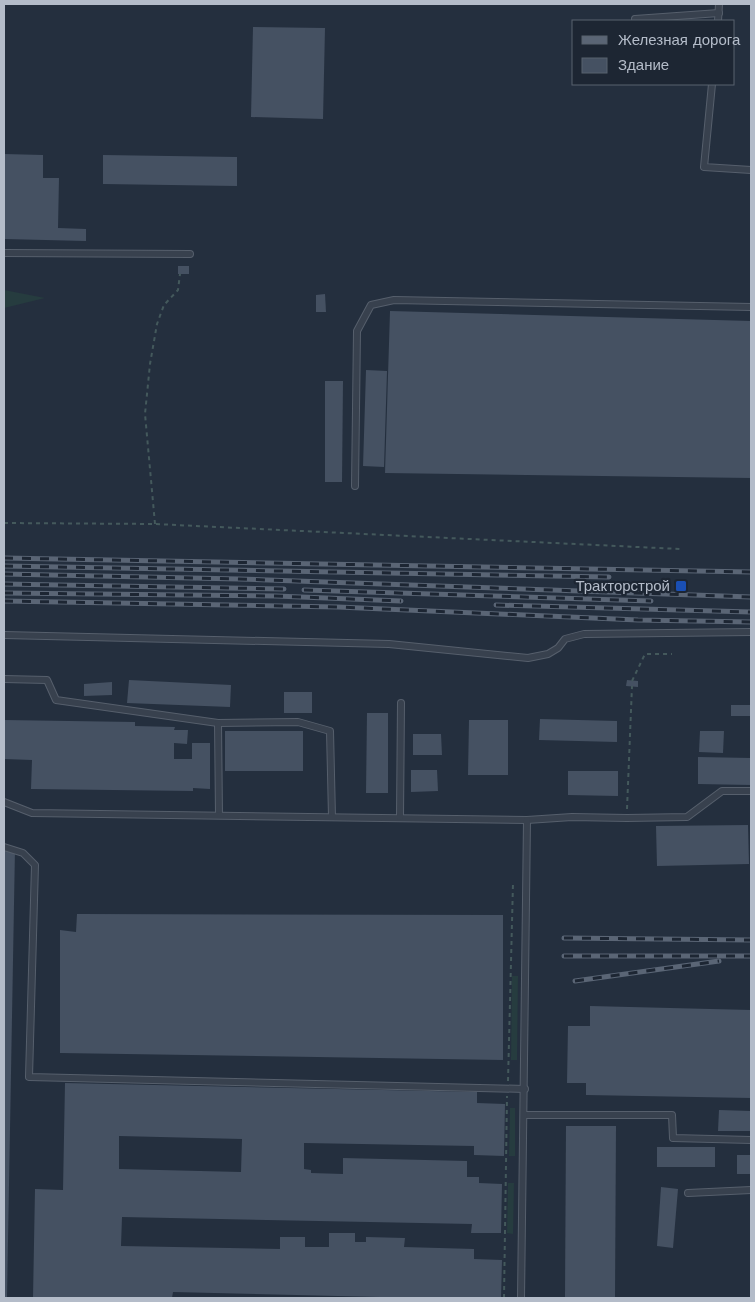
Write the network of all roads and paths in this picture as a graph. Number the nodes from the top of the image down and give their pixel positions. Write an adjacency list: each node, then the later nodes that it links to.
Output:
1 (720, 4): 2 (lane)
2 (719, 13): 3 (lane); 4 (lane)
3 (635, 19)
4 (718, 20)
5 (712, 85): 6 (lane)
6 (751, 170)
7 (4, 253): 8 (lane)
8 (190, 254)
9 (180, 274): 13 (path)
10 (751, 307): 11 (lane)
11 (355, 486)
12 (4, 523): 13 (path)
13 (155, 524): 14 (path)
14 (680, 548)
15 (751, 632): 16 (lane)
16 (4, 635)
17 (672, 654): 19 (path)
18 (4, 679): 22 (lane)
19 (632, 680)
20 (632, 686): 28 (path)
21 (401, 703): 27 (lane)
22 (218, 723): 25 (lane); 26 (lane)
23 (751, 791): 28 (lane)
24 (4, 802): 25 (lane)
25 (220, 814): 26 (lane)
26 (332, 817): 27 (lane)
27 (400, 818): 29 (lane)
28 (627, 818): 29 (lane)
29 (527, 820): 31 (lane)
30 (4, 847): 31 (lane)
31 (525, 1089): 32 (lane)
32 (524, 1115): 33 (lane); 36 (lane)
33 (751, 1140)
34 (751, 1190): 35 (lane)
35 (688, 1193)
36 (521, 1298)

